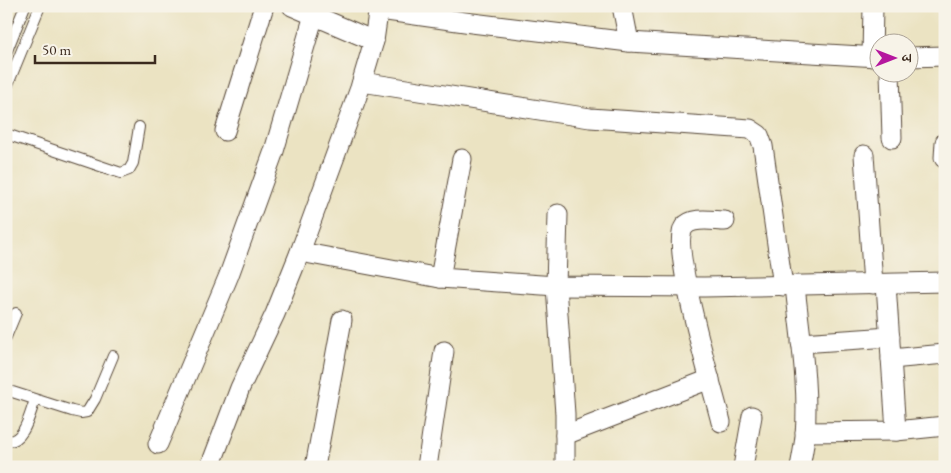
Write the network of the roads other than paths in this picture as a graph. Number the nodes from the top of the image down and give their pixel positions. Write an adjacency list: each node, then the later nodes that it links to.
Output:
1 (25, 6): 13 (lane)
2 (40, 6): 19 (lane)
3 (264, 6): 21 (street)
4 (292, 6): 9 (street)
5 (622, 6): 12 (street)
6 (873, 6): 10 (street)
7 (380, 8): 8 (street); 11 (street)
8 (471, 15): 12 (street)
9 (314, 16): 11 (street); 54 (street)
10 (874, 32)
11 (374, 41): 17 (street)
12 (629, 42): 15 (street)
13 (6, 52)
14 (945, 56): 16 (street)
15 (868, 57)
16 (918, 57)
17 (362, 82): 28 (street); 33 (street)
18 (890, 82): 23 (street)
19 (6, 89)
20 (140, 127): 22 (lane)
21 (225, 131)
22 (6, 134)
23 (892, 138)
24 (864, 155): 31 (street)
25 (462, 159): 29 (street)
26 (558, 214): 32 (street)
27 (725, 221): 34 (street)
28 (300, 252): 29 (street); 55 (street)
29 (440, 278): 32 (street)
30 (945, 282): 31 (street)
31 (880, 284): 33 (street); 38 (street)
32 (556, 286): 34 (street); 52 (street)
33 (789, 286): 34 (street); 39 (street)
34 (686, 288): 44 (street)
35 (16, 313): 37 (lane)
36 (342, 320): 56 (street)
37 (6, 337)
38 (890, 337): 39 (street); 43 (street)
39 (801, 343): 51 (street)
40 (444, 351): 57 (street)
41 (945, 354): 43 (street)
42 (113, 356): 46 (lane)
43 (891, 358): 50 (street)
44 (710, 379): 48 (street); 52 (street)
45 (6, 390): 46 (lane)
46 (35, 400): 53 (lane)
47 (752, 416): 59 (street)
48 (721, 422)
49 (945, 426): 50 (street)
50 (896, 430): 51 (street)
51 (805, 432): 60 (street)
52 (565, 435): 58 (street)
53 (6, 441)
54 (158, 444)
55 (210, 467)
56 (315, 467)
57 (427, 467)
58 (565, 467)
59 (743, 467)
60 (800, 467)

